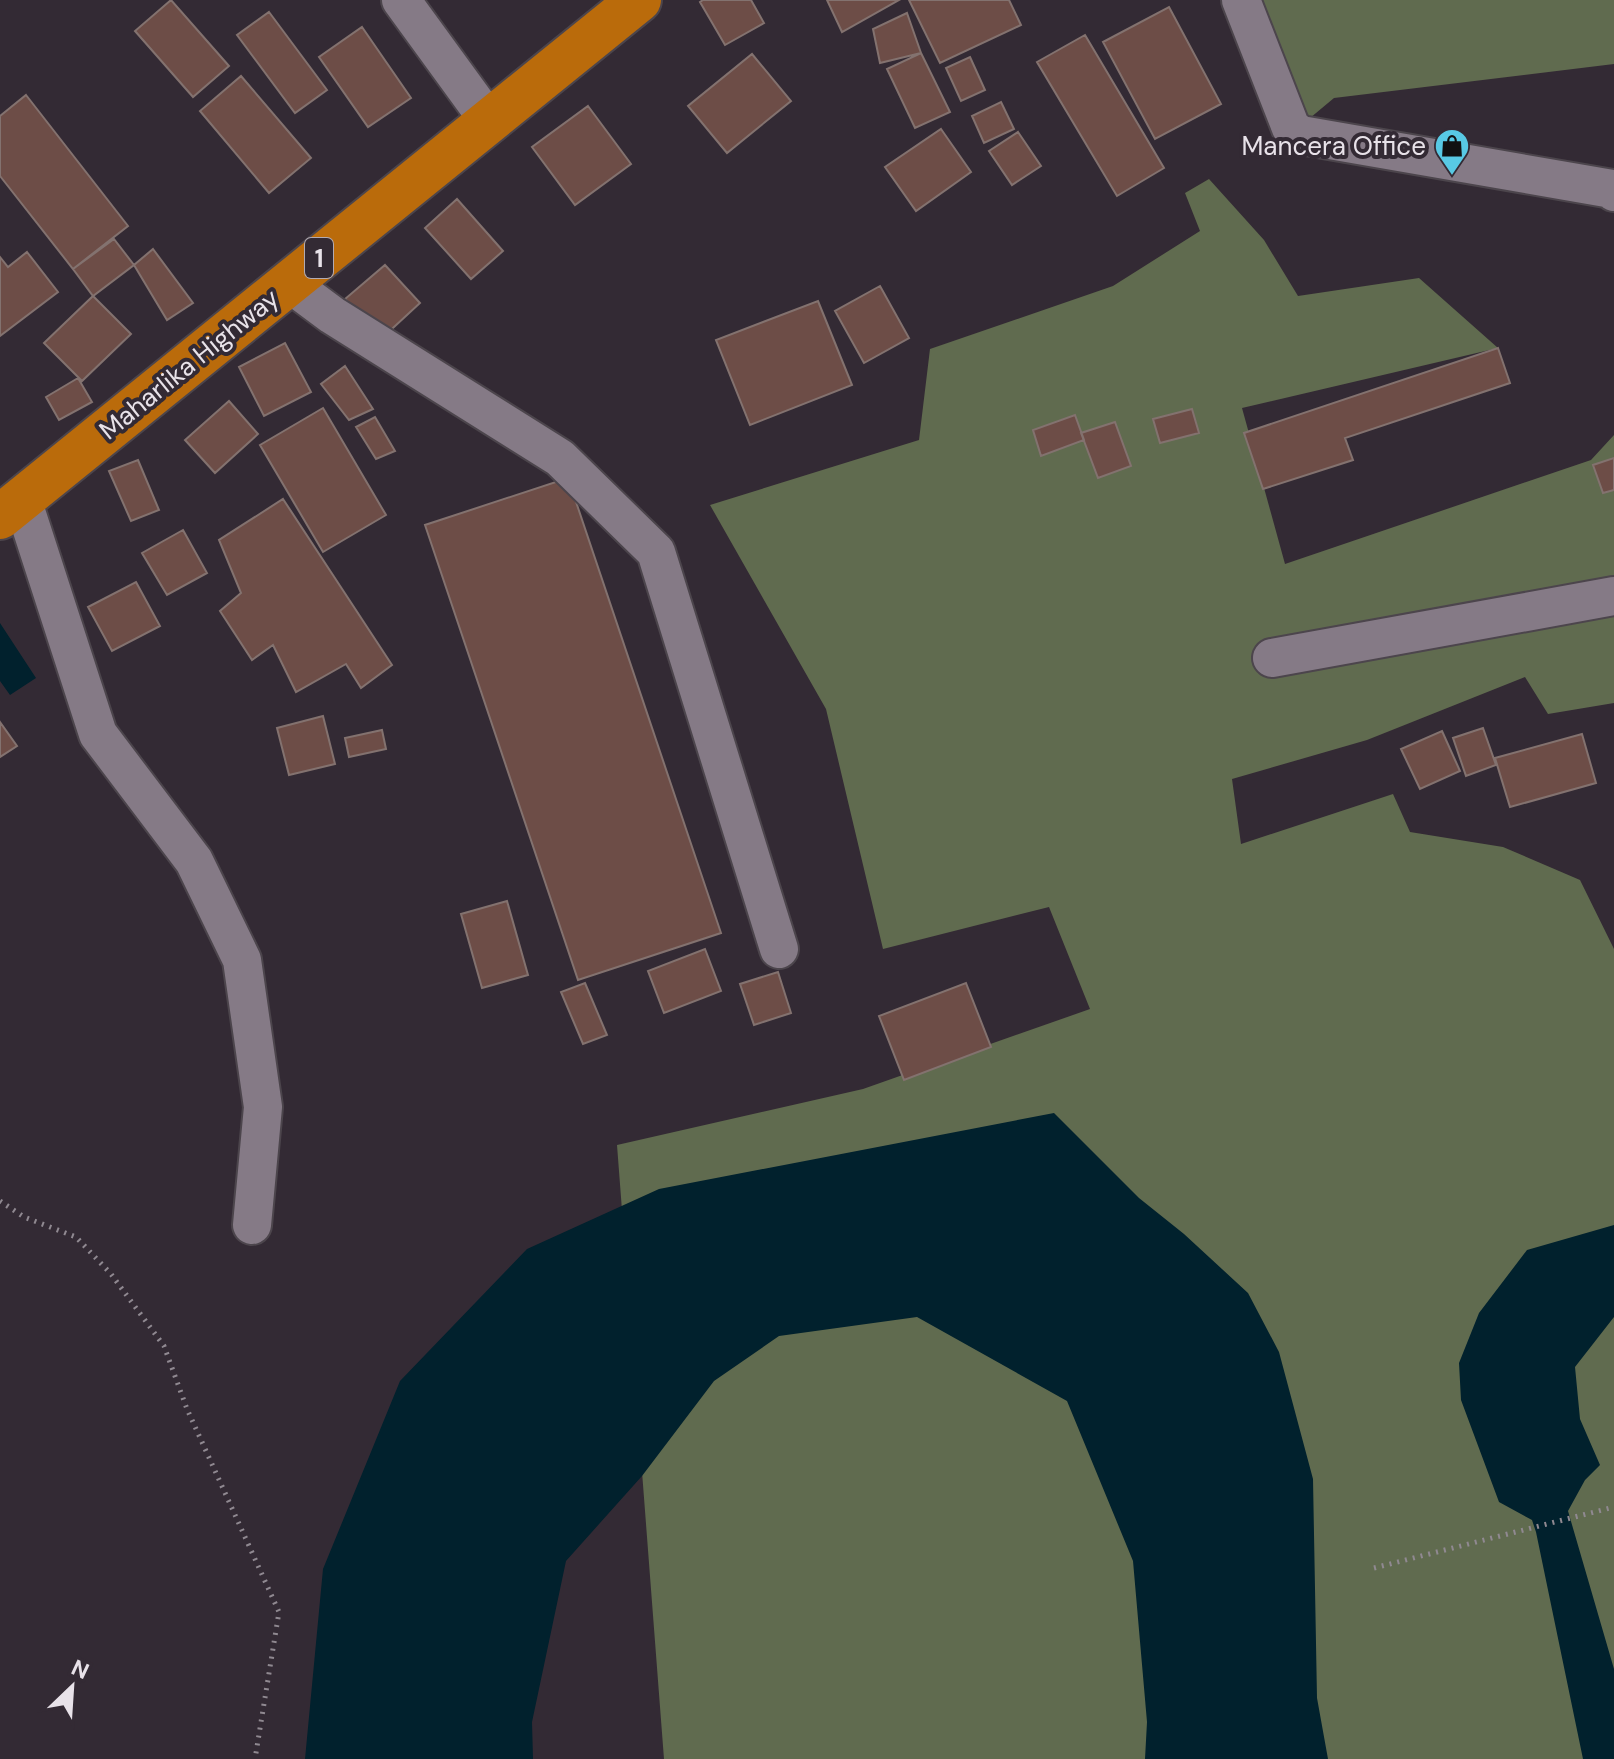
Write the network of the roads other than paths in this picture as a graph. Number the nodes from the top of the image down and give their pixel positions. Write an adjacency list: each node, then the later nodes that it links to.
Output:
1 (401, 0): 4 (street)
2 (639, 0): 4 (highway, Maharlika Highway / 1)
3 (1241, 0): 5 (street)
4 (489, 121): 6 (highway, Maharlika Highway / 1)
5 (1614, 192)
6 (289, 283): 7 (highway, Maharlika Highway / 1); 10 (street)
7 (11, 508): 11 (street)
8 (1614, 596): 9 (street)
9 (1272, 658)
10 (779, 949)
11 (252, 1225)

